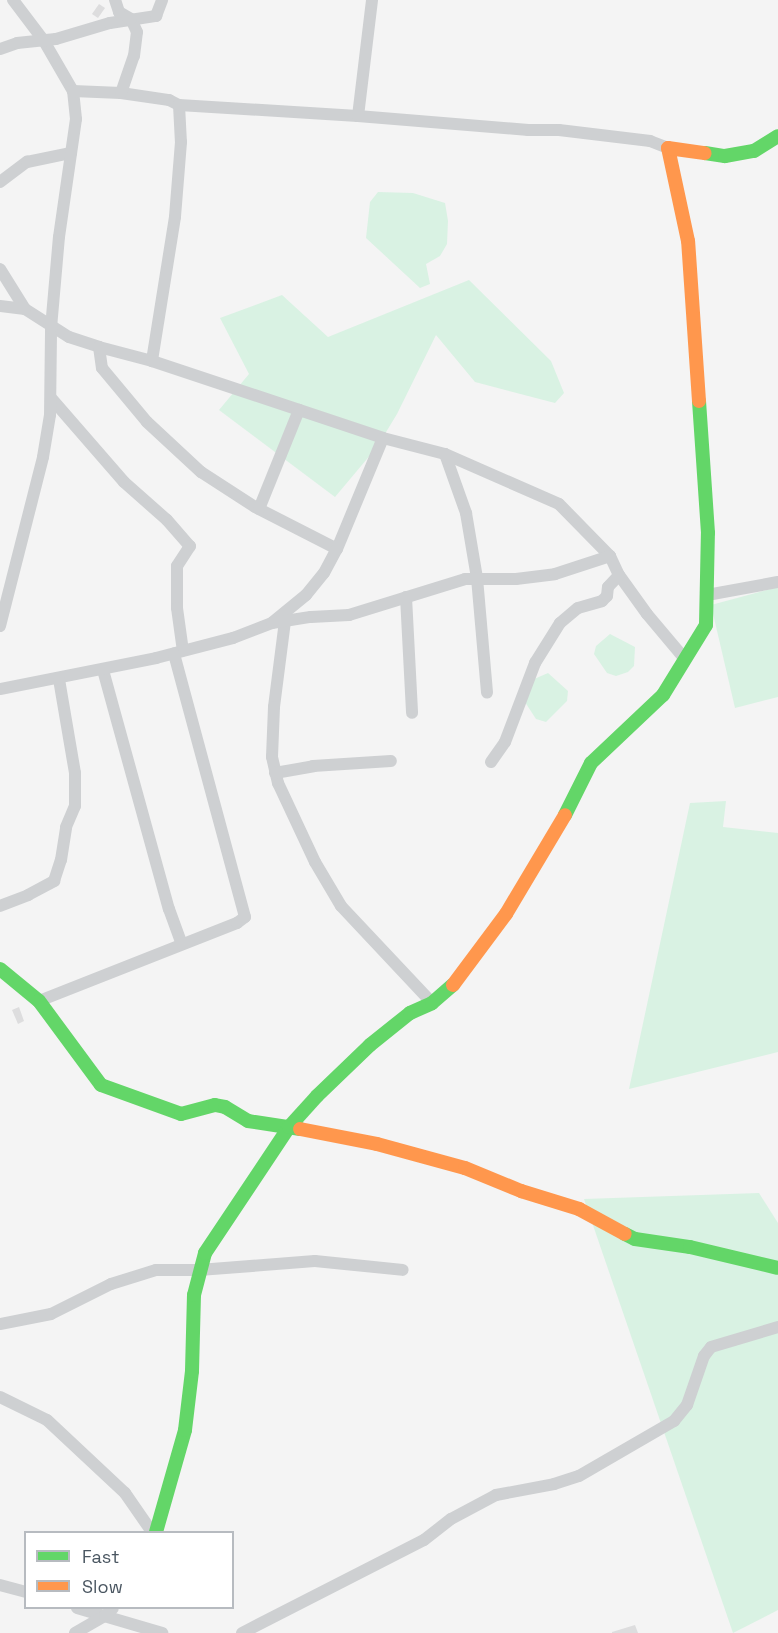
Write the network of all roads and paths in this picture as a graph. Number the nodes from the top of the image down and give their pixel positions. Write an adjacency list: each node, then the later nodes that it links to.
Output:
1 (13, 0): 6 (street)
2 (115, 0): 5 (street)
3 (162, 0): 5 (street)
4 (372, 0): 11 (street)
5 (131, 20): 6 (street); 9 (street)
6 (44, 41): 7 (street); 8 (street)
7 (0, 49)
8 (73, 92): 9 (street); 14 (street)
9 (121, 93): 10 (street)
10 (179, 105): 11 (street); 21 (street)
11 (358, 116): 13 (street)
12 (778, 136): 13 (street)
13 (668, 148): 33 (street)
14 (71, 153): 15 (street); 19 (street)
15 (0, 182)
16 (0, 269): 18 (street)
17 (0, 306): 18 (street)
18 (26, 309): 19 (street)
19 (51, 328): 20 (street); 22 (street)
20 (99, 346): 21 (street); 26 (street)
21 (152, 361): 23 (street)
22 (51, 398): 32 (street); 37 (street)
23 (299, 410): 24 (street); 26 (street)
24 (383, 438): 25 (street); 27 (street)
25 (445, 454): 28 (street); 30 (street)
26 (259, 509): 27 (street)
27 (337, 549): 35 (street)
28 (610, 555): 29 (street); 30 (street)
29 (619, 575): 38 (street); 45 (street)
30 (477, 578): 34 (street); 42 (street)
31 (778, 582): 33 (street)
32 (6, 584): 36 (street)
33 (707, 595): 38 (street)
34 (406, 597): 35 (street); 43 (street)
35 (278, 622): 37 (street); 46 (street)
36 (0, 626)
37 (179, 652): 39 (street); 48 (street)
38 (684, 658): 51 (street)
39 (103, 670): 40 (street); 48 (street)
40 (59, 679): 41 (street); 47 (street)
41 (0, 690)
42 (488, 693)
43 (412, 713)
44 (392, 761): 46 (street)
45 (491, 762)
46 (275, 773): 51 (street)
47 (0, 906)
48 (182, 944): 50 (street)
49 (0, 969): 50 (street)
50 (39, 1001): 52 (street)
51 (432, 1003): 52 (street)
52 (289, 1127): 53 (street); 54 (street)
53 (778, 1268)
54 (199, 1270): 55 (street); 56 (street); 60 (street)
55 (403, 1270)
56 (0, 1324)
57 (778, 1327): 67 (street)
58 (0, 1397): 59 (street)
59 (153, 1531)
60 (155, 1531)
61 (0, 1585): 62 (street)
62 (24, 1591)
63 (85, 1609): 64 (street)
64 (109, 1612): 65 (street); 66 (street)
65 (75, 1633)
66 (162, 1633)
67 (242, 1633)

